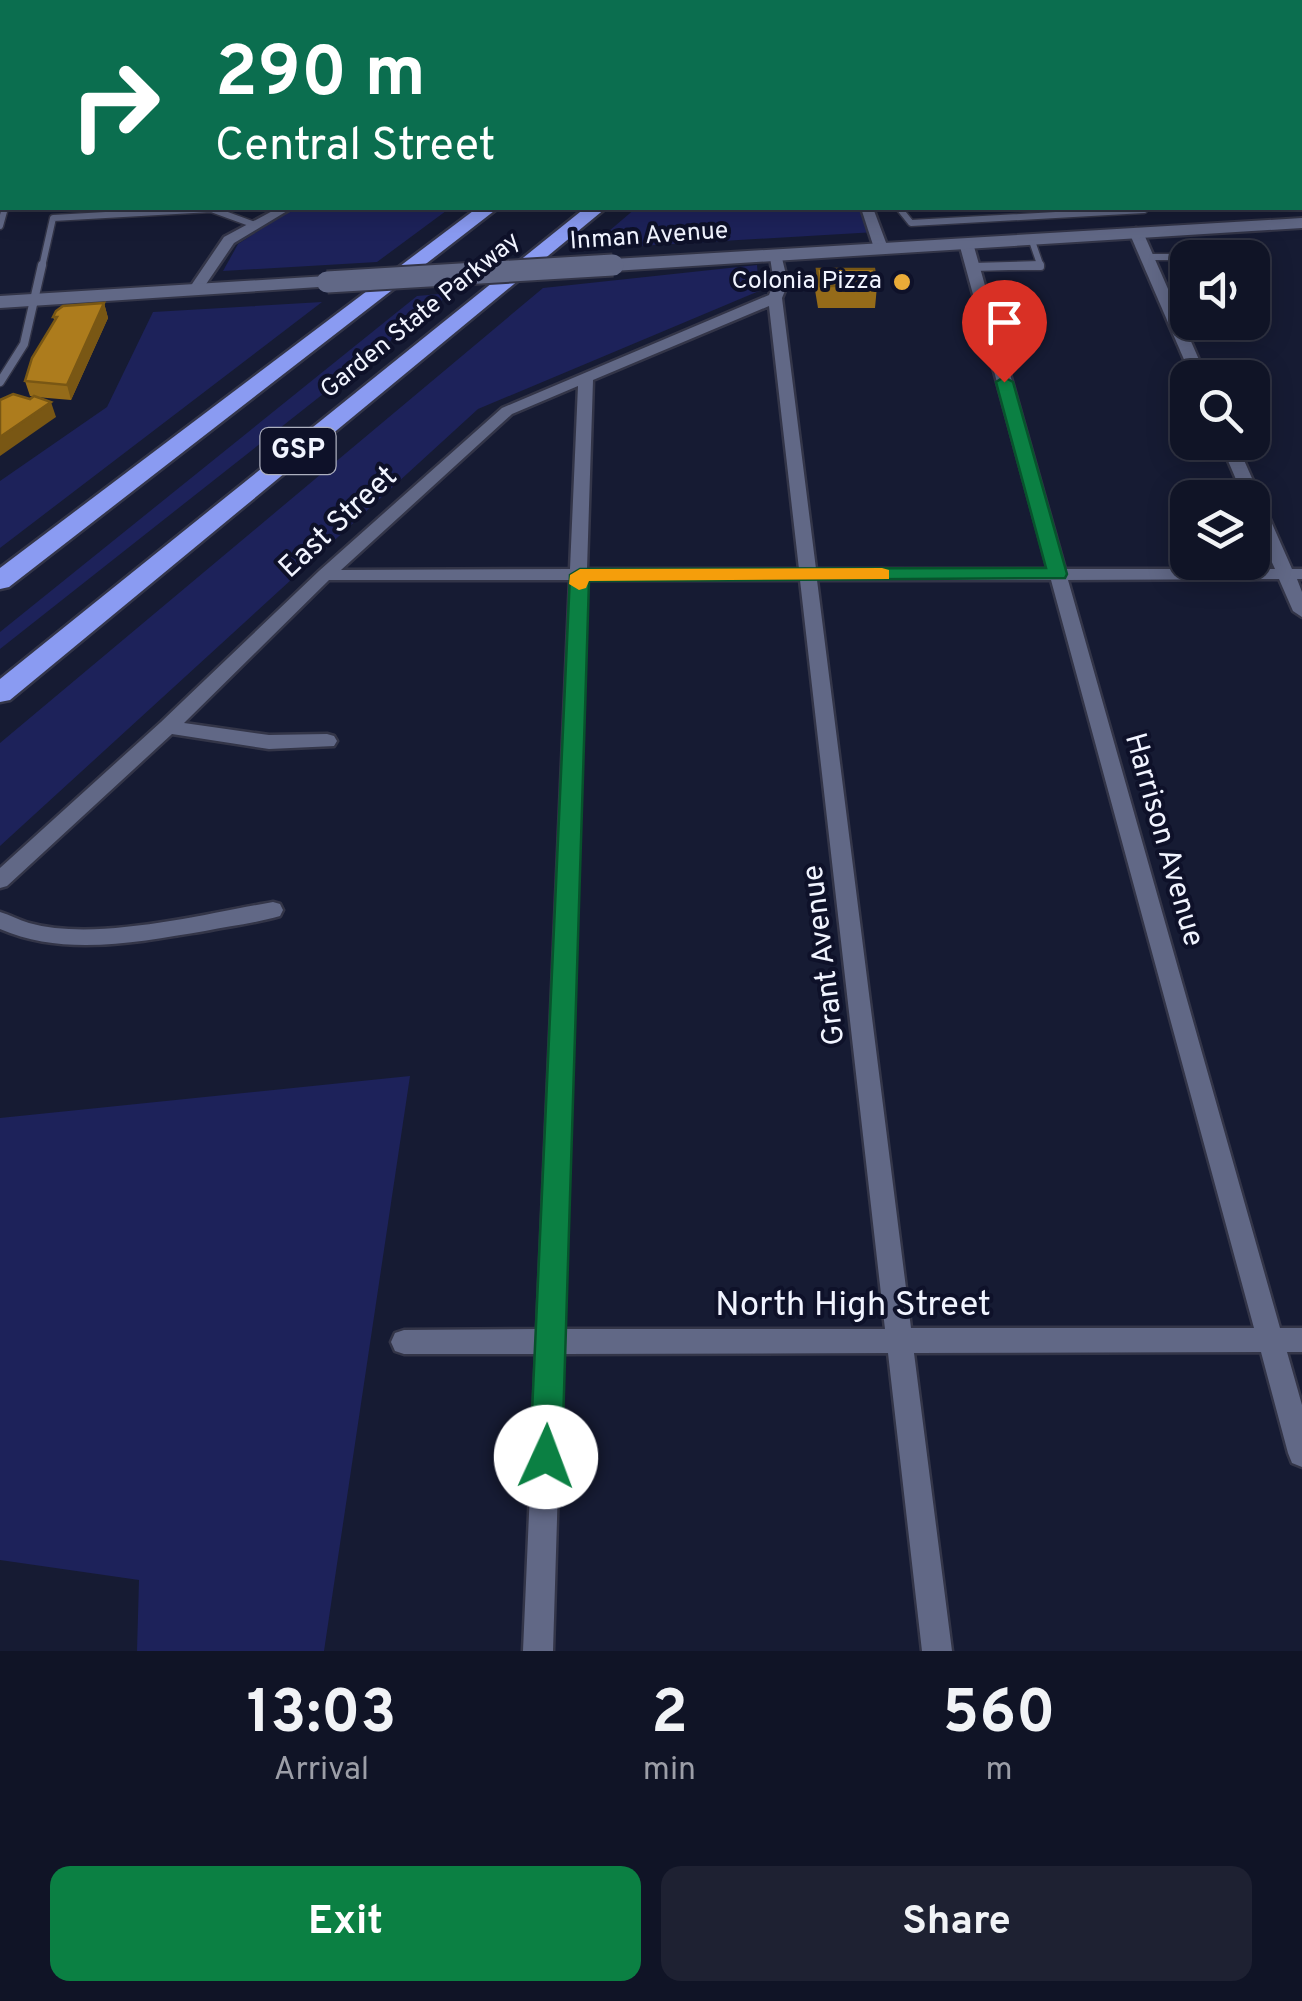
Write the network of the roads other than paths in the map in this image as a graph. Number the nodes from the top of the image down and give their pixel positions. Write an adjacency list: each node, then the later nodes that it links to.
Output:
1 (193, 210): 24 (lane)
2 (214, 210): 11 (lane)
3 (282, 210): 11 (street)
4 (485, 210): 35 (highway, Garden State Parkway / GSP)
5 (594, 210): 37 (highway, Garden State Parkway / GSP)
6 (868, 210): 16 (street)
7 (901, 210): 8 (lane)
8 (1126, 210)
9 (1144, 210): 12 (lane)
10 (1302, 223): 12 (main road, Inman Avenue)
11 (255, 225): 22 (street)
12 (1158, 230): 13 (main road, Inman Avenue)
13 (1136, 232): 14 (main road, Inman Avenue); 18 (street)
14 (1030, 238): 15 (main road, Inman Avenue); 20 (lane)
15 (966, 242): 16 (main road, Inman Avenue); 20 (street, Harrison Avenue)
16 (881, 248): 17 (main road, Inman Avenue)
17 (774, 254): 22 (main road, Inman Avenue, bridge); 23 (street, Grant Avenue)
18 (1146, 257): 19 (lane); 26 (street)
19 (1170, 257)
20 (973, 268): 31 (street, Harrison Avenue)
21 (840, 284): 23 (lane)
22 (195, 290): 24 (main road, Inman Avenue)
23 (778, 291): 27 (street, East Street); 30 (street, Grant Avenue)
24 (33, 300): 25 (main road, Inman Avenue); 28 (lane)
25 (0, 302)
26 (1192, 360)
27 (586, 377): 33 (street, East Street); 34 (street)
28 (0, 382)
29 (1270, 531): 32 (street)
30 (811, 574): 31 (street); 34 (street); 43 (street, Grant Avenue)
31 (1058, 574): 32 (street); 44 (street, Harrison Avenue)
32 (1294, 574): 36 (street)
33 (325, 575): 34 (street); 38 (street, East Street)
34 (580, 575): 46 (street)
35 (0, 581)
36 (1302, 611)
37 (0, 693)
38 (168, 727): 39 (street); 40 (street, East Street)
39 (327, 741)
40 (0, 880)
41 (273, 910): 42 (street)
42 (0, 920)
43 (900, 1340): 44 (street, North High Street); 46 (street, North High Street); 50 (street, Grant Avenue)
44 (1270, 1340): 45 (street, North High Street); 48 (street, Harrison Avenue)
45 (1302, 1340)
46 (551, 1341): 47 (street, North High Street); 49 (street)
47 (404, 1342)
48 (1302, 1454)
49 (538, 1651)
50 (937, 1651)

